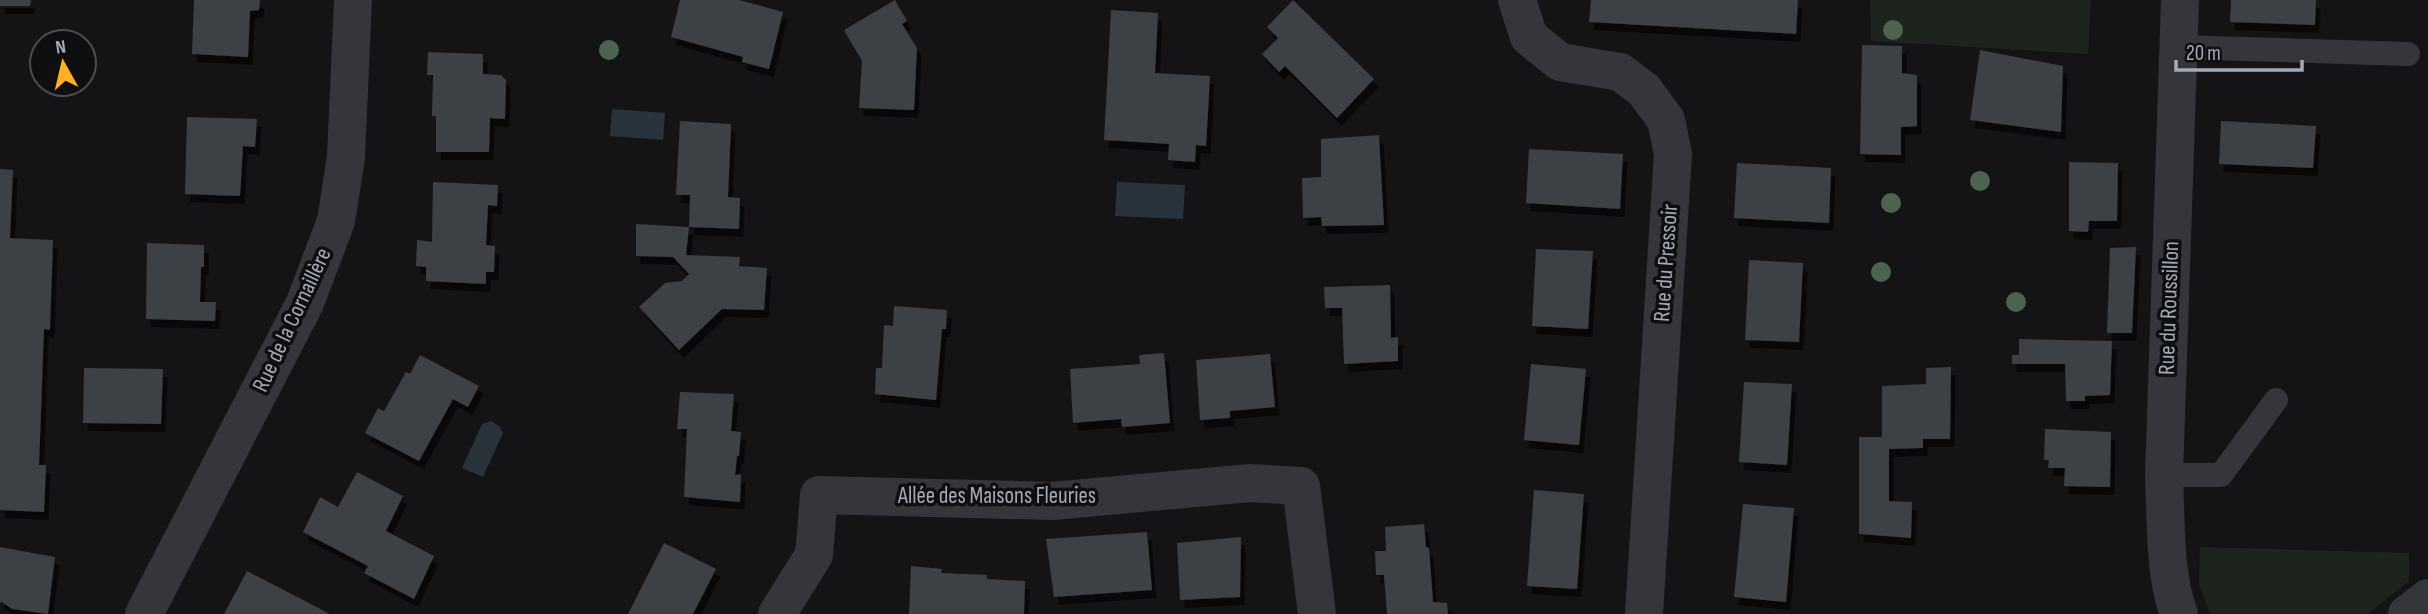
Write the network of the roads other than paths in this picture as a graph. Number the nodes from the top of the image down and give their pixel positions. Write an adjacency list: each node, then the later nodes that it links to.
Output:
1 (354, 0): 9 (street, Rue de la Cornaillère)
2 (1517, 0): 12 (street, Rue du Pressoir)
3 (2180, 0): 4 (street, Rue du Roussillon)
4 (2178, 47): 5 (lane); 7 (street, Rue du Roussillon)
5 (2408, 54)
6 (2277, 400): 7 (lane)
7 (2164, 475): 13 (street, Rue du Roussillon)
8 (2428, 598): 14 (street)
9 (144, 614)
10 (777, 614): 11 (street, Allée des Maisons Fleuries)
11 (1317, 614)
12 (1644, 614)
13 (2179, 614)
14 (2407, 614)

